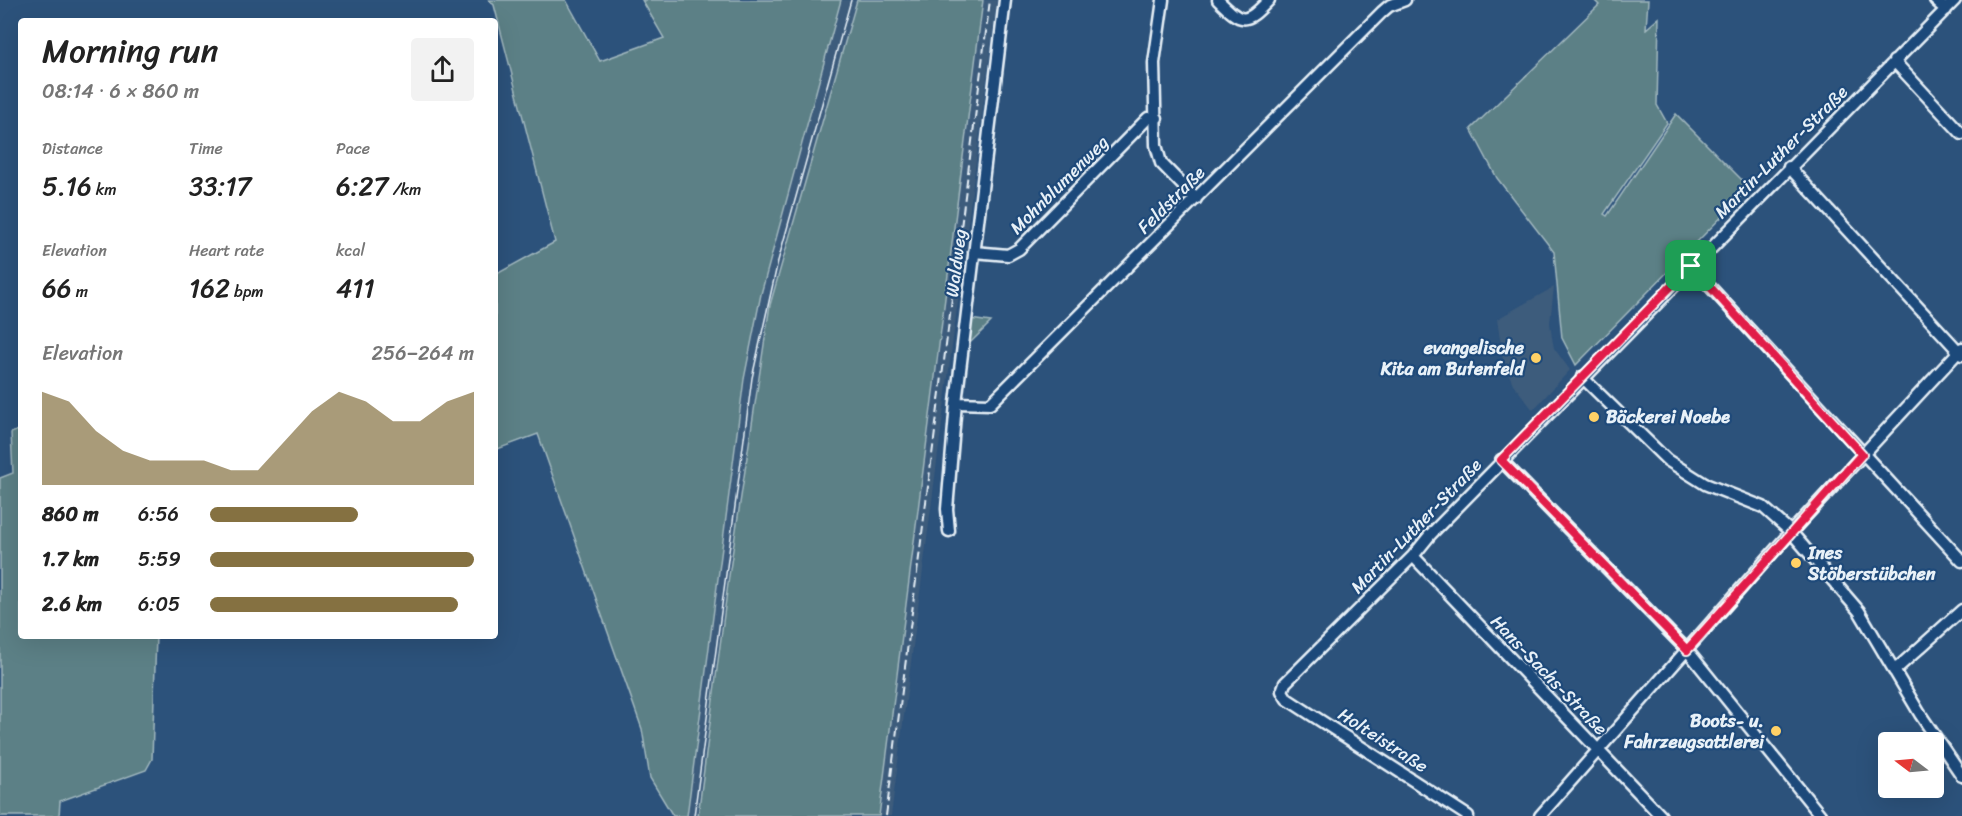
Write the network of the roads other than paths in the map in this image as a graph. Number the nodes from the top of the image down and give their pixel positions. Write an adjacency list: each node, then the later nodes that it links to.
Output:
1 (1005, 0): 14 (street, Waldweg)
2 (1163, 0): 10 (street)
3 (1218, 0): 4 (street)
4 (1269, 0)
5 (1405, 0): 13 (street, Feldstraße)
6 (1935, 0): 8 (street)
7 (1955, 0): 8 (street, Martin-Luther-Straße)
8 (1946, 10): 9 (street, Martin-Luther-Straße)
9 (1894, 61): 11 (street); 12 (street, Martin-Luther-Straße)
10 (1157, 118): 13 (street); 14 (street, Mohnblumenweg)
11 (1962, 134)
12 (1789, 167): 15 (street, Martin-Luther-Straße); 16 (street)
13 (1196, 199): 18 (street, Feldstraße)
14 (974, 252): 18 (street, Waldweg)
15 (1691, 266): 17 (street, Martin-Luther-Straße); 19 (street)
16 (1961, 352): 19 (street)
17 (1582, 378): 20 (street, Martin-Luther-Straße); 22 (street)
18 (956, 403): 21 (street, Waldweg)
19 (1862, 454): 22 (street); 24 (street)
20 (1501, 460): 23 (street, Martin-Luther-Straße); 26 (street)
21 (949, 531)
22 (1791, 532): 26 (street); 27 (street)
23 (1413, 556): 28 (street, Martin-Luther-Straße); 29 (street, Hans-Sachs-Straße)
24 (1962, 561)
25 (1962, 610): 27 (street)
26 (1687, 650): 29 (street); 34 (street)
27 (1894, 671): 30 (street)
28 (1282, 691): 31 (street, Holteistraße)
29 (1599, 750): 32 (street); 33 (street, Hans-Sachs-Straße)
30 (1962, 776)
31 (1468, 816)
32 (1540, 816)
33 (1661, 816)
34 (1821, 816)

